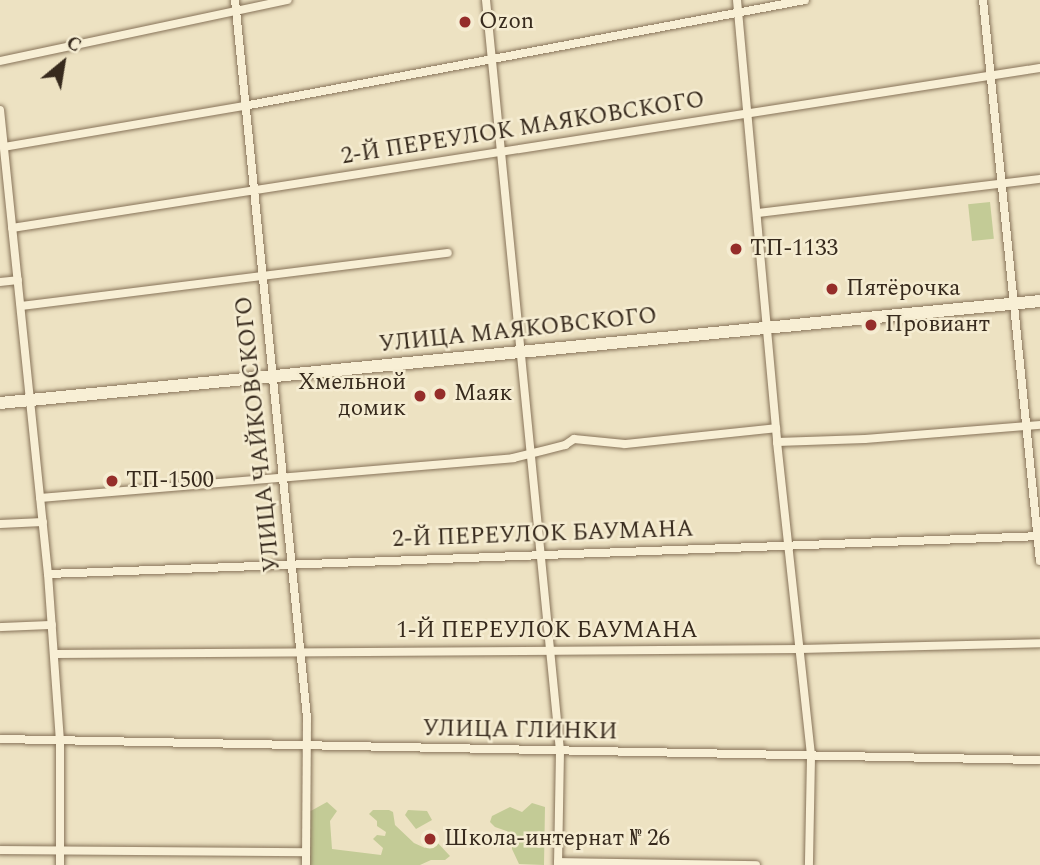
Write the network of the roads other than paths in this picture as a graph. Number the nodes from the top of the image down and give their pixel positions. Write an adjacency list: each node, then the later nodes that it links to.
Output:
1 (235, 0): 7 (street, УЛИЦА ЧАЙКОВСКОГО)
2 (288, 0): 7 (street)
3 (486, 0): 9 (street)
4 (737, 0): 8 (street)
5 (805, 0): 8 (street)
6 (983, 0): 12 (street)
7 (236, 11): 10 (street); 13 (street, УЛИЦА ЧАЙКОВСКОГО)
8 (739, 12): 9 (street); 15 (street)
9 (492, 58): 13 (street); 17 (street)
10 (0, 61)
11 (1040, 68): 12 (street, 2-Й ПЕРЕУЛОК МАЯКОВСКОГО)
12 (991, 75): 15 (street, 2-Й ПЕРЕУЛОК МАЯКОВСКОГО); 20 (street)
13 (244, 106): 16 (street); 21 (street, УЛИЦА ЧАЙКОВСКОГО)
14 (0, 110): 16 (street)
15 (749, 114): 17 (street, 2-Й ПЕРЕУЛОК МАЯКОВСКОГО); 22 (street)
16 (4, 147): 18 (street)
17 (503, 151): 21 (street, 2-Й ПЕРЕУЛОК МАЯКОВСКОГО); 32 (street)
18 (3, 177): 23 (street)
19 (1040, 179): 20 (street)
20 (1002, 184): 22 (street); 29 (street)
21 (252, 190): 23 (street, 2-Й ПЕРЕУЛОК МАЯКОВСКОГО); 25 (street, УЛИЦА ЧАЙКОВСКОГО)
22 (758, 213): 31 (street)
23 (12, 228): 26 (street)
24 (448, 253): 25 (street)
25 (262, 277): 30 (street); 33 (street, УЛИЦА ЧАЙКОВСКОГО)
26 (18, 280): 27 (street); 30 (street)
27 (0, 282)
28 (1040, 301): 29 (street, УЛИЦА МАЯКОВСКОГО)
29 (1014, 303): 31 (street, УЛИЦА МАЯКОВСКОГО); 37 (street)
30 (21, 306): 34 (street)
31 (769, 327): 32 (street, УЛИЦА МАЯКОВСКОГО); 38 (street)
32 (520, 352): 33 (street, УЛИЦА МАЯКОВСКОГО); 40 (street)
33 (273, 377): 34 (street, УЛИЦА МАЯКОВСКОГО); 41 (street, УЛИЦА ЧАЙКОВСКОГО)
34 (30, 400): 35 (street, УЛИЦА МАЯКОВСКОГО); 42 (street)
35 (0, 403)
36 (1040, 425): 37 (street)
37 (1027, 426): 39 (street); 45 (street)
38 (776, 428): 39 (street); 40 (street)
39 (777, 442): 46 (street)
40 (531, 454): 41 (street); 47 (street)
41 (284, 478): 42 (street); 49 (street, УЛИЦА ЧАЙКОВСКОГО)
42 (40, 498): 43 (street)
43 (43, 522): 44 (street); 50 (street)
44 (0, 524)
45 (1039, 536): 46 (street, 2-Й ПЕРЕУЛОК БАУМАНА); 48 (street)
46 (790, 547): 47 (street, 2-Й ПЕРЕУЛОК БАУМАНА); 54 (street)
47 (541, 554): 49 (street, 2-Й ПЕРЕУЛОК БАУМАНА); 55 (street)
48 (1040, 561)
49 (292, 563): 50 (street, 2-Й ПЕРЕУЛОК БАУМАНА); 56 (street, УЛИЦА ЧАЙКОВСКОГО)
50 (48, 574): 51 (street)
51 (52, 625): 52 (street); 57 (street)
52 (0, 627)
53 (1040, 643): 54 (street, 1-Й ПЕРЕУЛОК БАУМАНА)
54 (800, 649): 55 (street, 1-Й ПЕРЕУЛОК БАУМАНА); 62 (street)
55 (550, 650): 56 (street, 1-Й ПЕРЕУЛОК БАУМАНА); 61 (street)
56 (301, 651): 57 (street, 1-Й ПЕРЕУЛОК БАУМАНА); 60 (street, УЛИЦА ЧАЙКОВСКОГО)
57 (54, 654): 59 (street)
58 (0, 739): 59 (street, УЛИЦА ГЛИНКИ)
59 (60, 740): 60 (street, УЛИЦА ГЛИНКИ); 65 (street)
60 (309, 745): 61 (street, УЛИЦА ГЛИНКИ); 66 (street, УЛИЦА ЧАЙКОВСКОГО)
61 (560, 751): 62 (street, УЛИЦА ГЛИНКИ); 67 (street)
62 (811, 757): 63 (street, УЛИЦА ГЛИНКИ); 71 (street)
63 (1040, 760)
64 (0, 850): 65 (street)
65 (60, 851): 66 (street); 68 (street)
66 (306, 852): 69 (street, УЛИЦА ЧАЙКОВСКОГО)
67 (558, 864): 70 (street)
68 (60, 865)
69 (306, 865)
70 (756, 865)
71 (809, 865)

